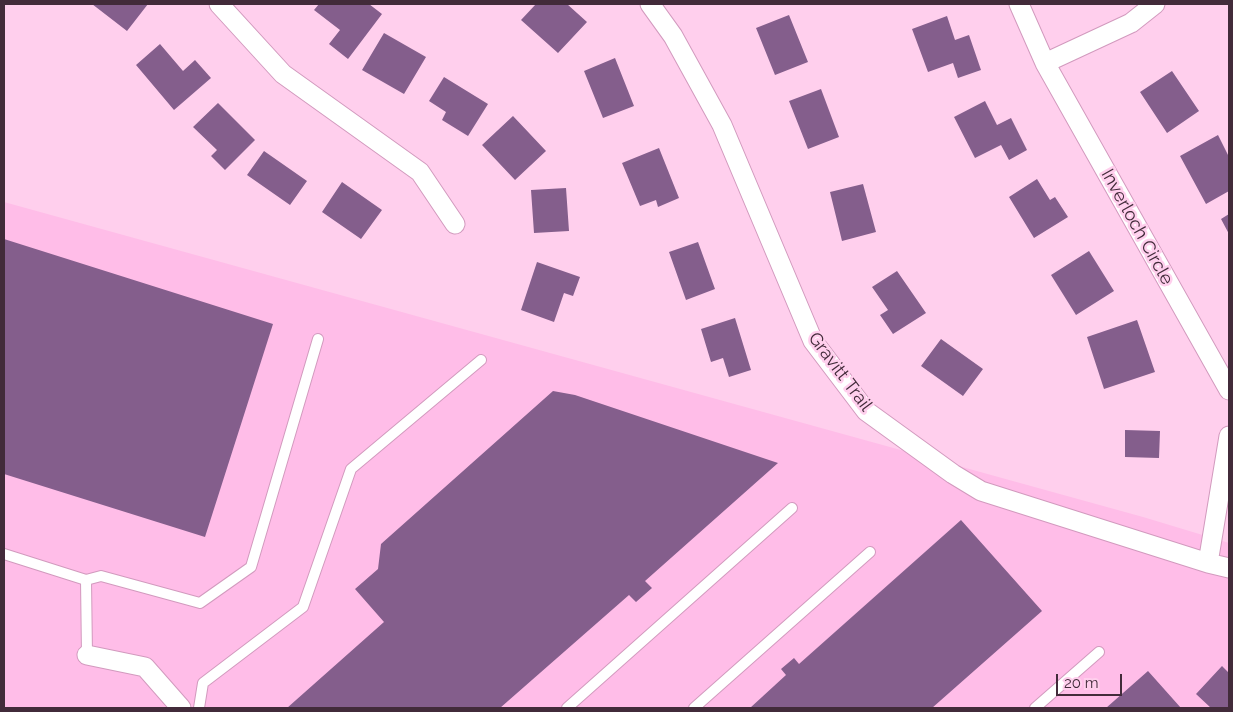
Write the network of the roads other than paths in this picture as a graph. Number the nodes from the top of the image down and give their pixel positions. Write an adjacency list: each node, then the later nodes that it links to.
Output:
1 (219, 4): 6 (street)
2 (650, 4): 14 (street, Gravitt Trail)
3 (1019, 4): 5 (street, Inverloch Circle)
4 (1156, 4): 5 (street)
5 (1045, 63): 9 (street, Inverloch Circle)
6 (455, 224)
7 (318, 339): 16 (lane)
8 (481, 360): 20 (lane)
9 (1229, 390)
10 (1229, 436): 14 (street)
11 (792, 508): 21 (lane)
12 (870, 552): 22 (lane)
13 (4, 554): 16 (lane)
14 (1208, 563): 15 (street, Gravitt Trail)
15 (1229, 568)
16 (86, 580): 18 (lane)
17 (1098, 652): 23 (lane)
18 (87, 655): 19 (street)
19 (180, 708)
20 (199, 708)
21 (567, 708)
22 (694, 708)
23 (1036, 708)

